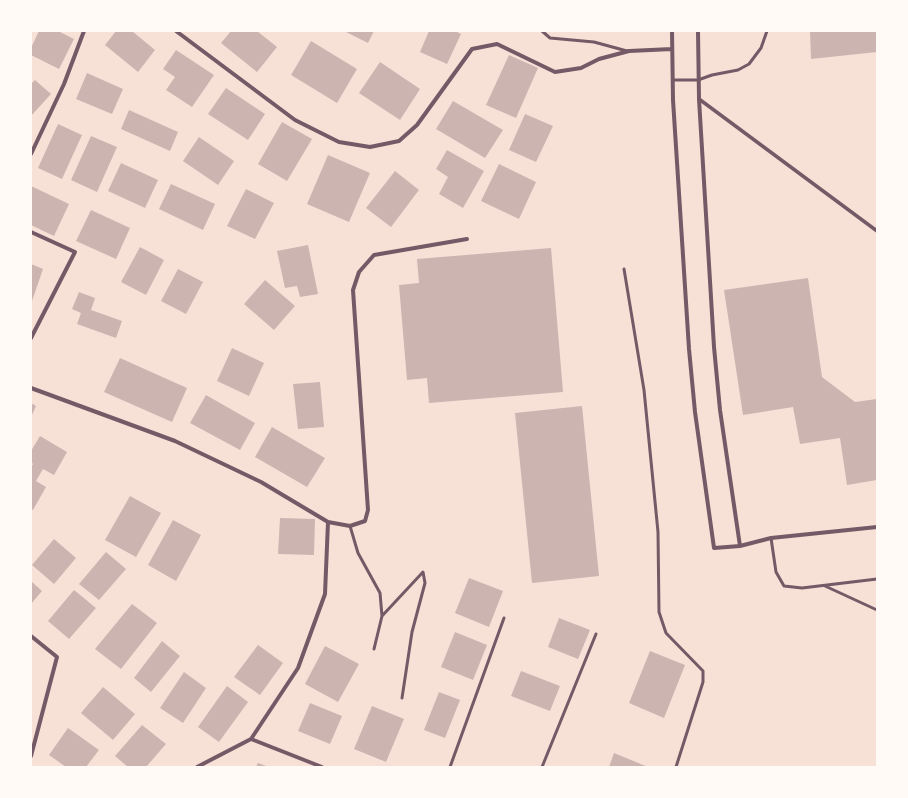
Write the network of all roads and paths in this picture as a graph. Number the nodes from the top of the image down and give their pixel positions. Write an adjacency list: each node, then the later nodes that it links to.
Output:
1 (84, 31): 12 (street)
2 (176, 31): 8 (street)
3 (542, 31): 8 (lane)
4 (672, 31): 7 (street)
5 (698, 31): 10 (street)
6 (767, 31): 10 (lane)
7 (672, 49): 8 (street); 9 (street)
8 (629, 51)
9 (673, 80): 10 (lane); 23 (street)
10 (698, 80): 11 (street)
11 (698, 99): 13 (street); 23 (street)
12 (31, 154)
13 (877, 231)
14 (31, 232): 17 (street)
15 (467, 239): 20 (street)
16 (624, 269): 39 (lane)
17 (31, 338)
18 (31, 388): 19 (street)
19 (328, 522): 20 (street); 33 (street)
20 (350, 526): 27 (lane)
21 (877, 527): 22 (street)
22 (771, 538): 23 (street); 25 (lane)
23 (740, 546)
24 (877, 579): 25 (lane)
25 (823, 585): 26 (lane)
26 (877, 610)
27 (382, 616): 31 (lane); 32 (lane)
28 (504, 618): 37 (lane)
29 (596, 634): 38 (lane)
30 (31, 636): 34 (street)
31 (374, 649)
32 (402, 698)
33 (251, 739): 35 (street); 36 (street)
34 (31, 756)
35 (196, 767)
36 (322, 767)
37 (450, 767)
38 (542, 767)
39 (676, 767)

